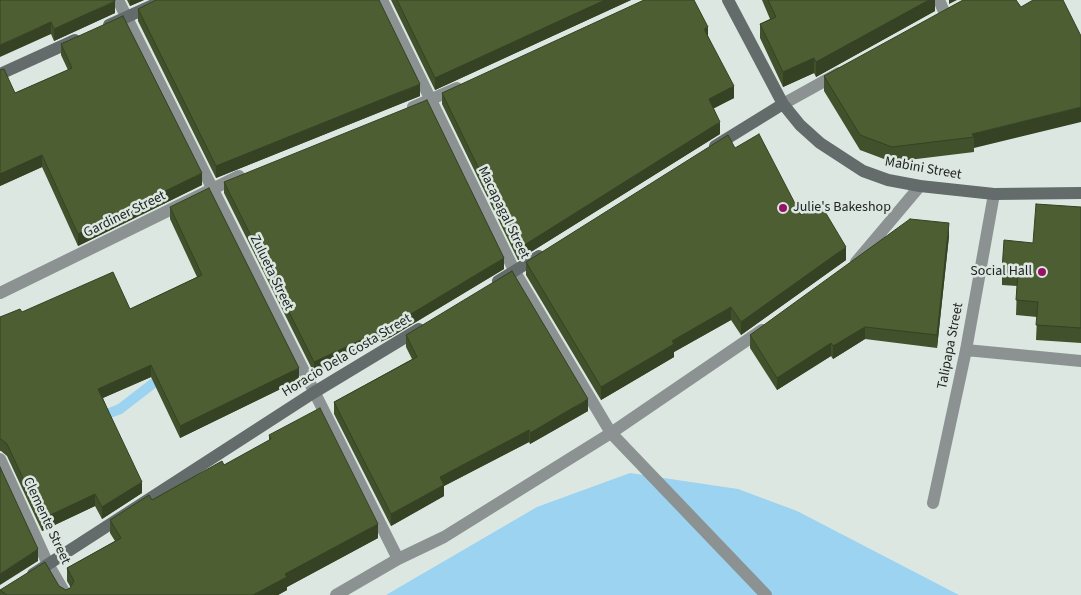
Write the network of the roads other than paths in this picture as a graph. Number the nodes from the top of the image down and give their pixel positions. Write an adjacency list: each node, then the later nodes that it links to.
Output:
1 (118, 0): 7 (street, Zulueta Street)
2 (164, 0): 7 (street)
3 (382, 0): 11 (street, Macapagal Street)
4 (728, 0): 12 (street, Mabini Street)
5 (939, 0): 6 (street)
6 (959, 7)
7 (127, 17): 9 (street); 17 (street, Zulueta Street)
8 (851, 66): 12 (street)
9 (0, 74)
10 (466, 84): 11 (street)
11 (432, 100): 13 (street); 21 (street, Macapagal Street)
12 (782, 104): 14 (street); 16 (street, Mabini Street)
13 (404, 110)
14 (707, 151)
15 (248, 173): 17 (street, Gardiner Street)
16 (920, 186): 19 (street, Mabini Street); 22 (street)
17 (212, 189): 24 (street, Gardiner Street); 29 (street, Zulueta Street)
18 (1081, 193): 19 (street, Mabini Street)
19 (994, 194): 27 (street, Talipapa Street)
20 (548, 251): 21 (street)
21 (515, 272): 23 (street); 30 (street, Macapagal Street)
22 (843, 272)
23 (490, 287)
24 (0, 293)
25 (431, 322): 29 (street, Horacio Dela Costa Street)
26 (772, 323): 30 (street)
27 (966, 350): 28 (street); 32 (street, Talipapa Street)
28 (1081, 361)
29 (314, 393): 33 (street, Zulueta Street); 34 (street, Horacio Dela Costa Street)
30 (611, 432): 33 (street); 38 (street, Macapagal Street)
31 (0, 459): 34 (street, Clemente Street)
32 (933, 503)
33 (398, 559): 37 (street)
34 (48, 564): 35 (street, Horacio Dela Costa Street); 36 (street, Clemente Street)
35 (24, 580)
36 (66, 595)
37 (336, 595)
38 (766, 595)

